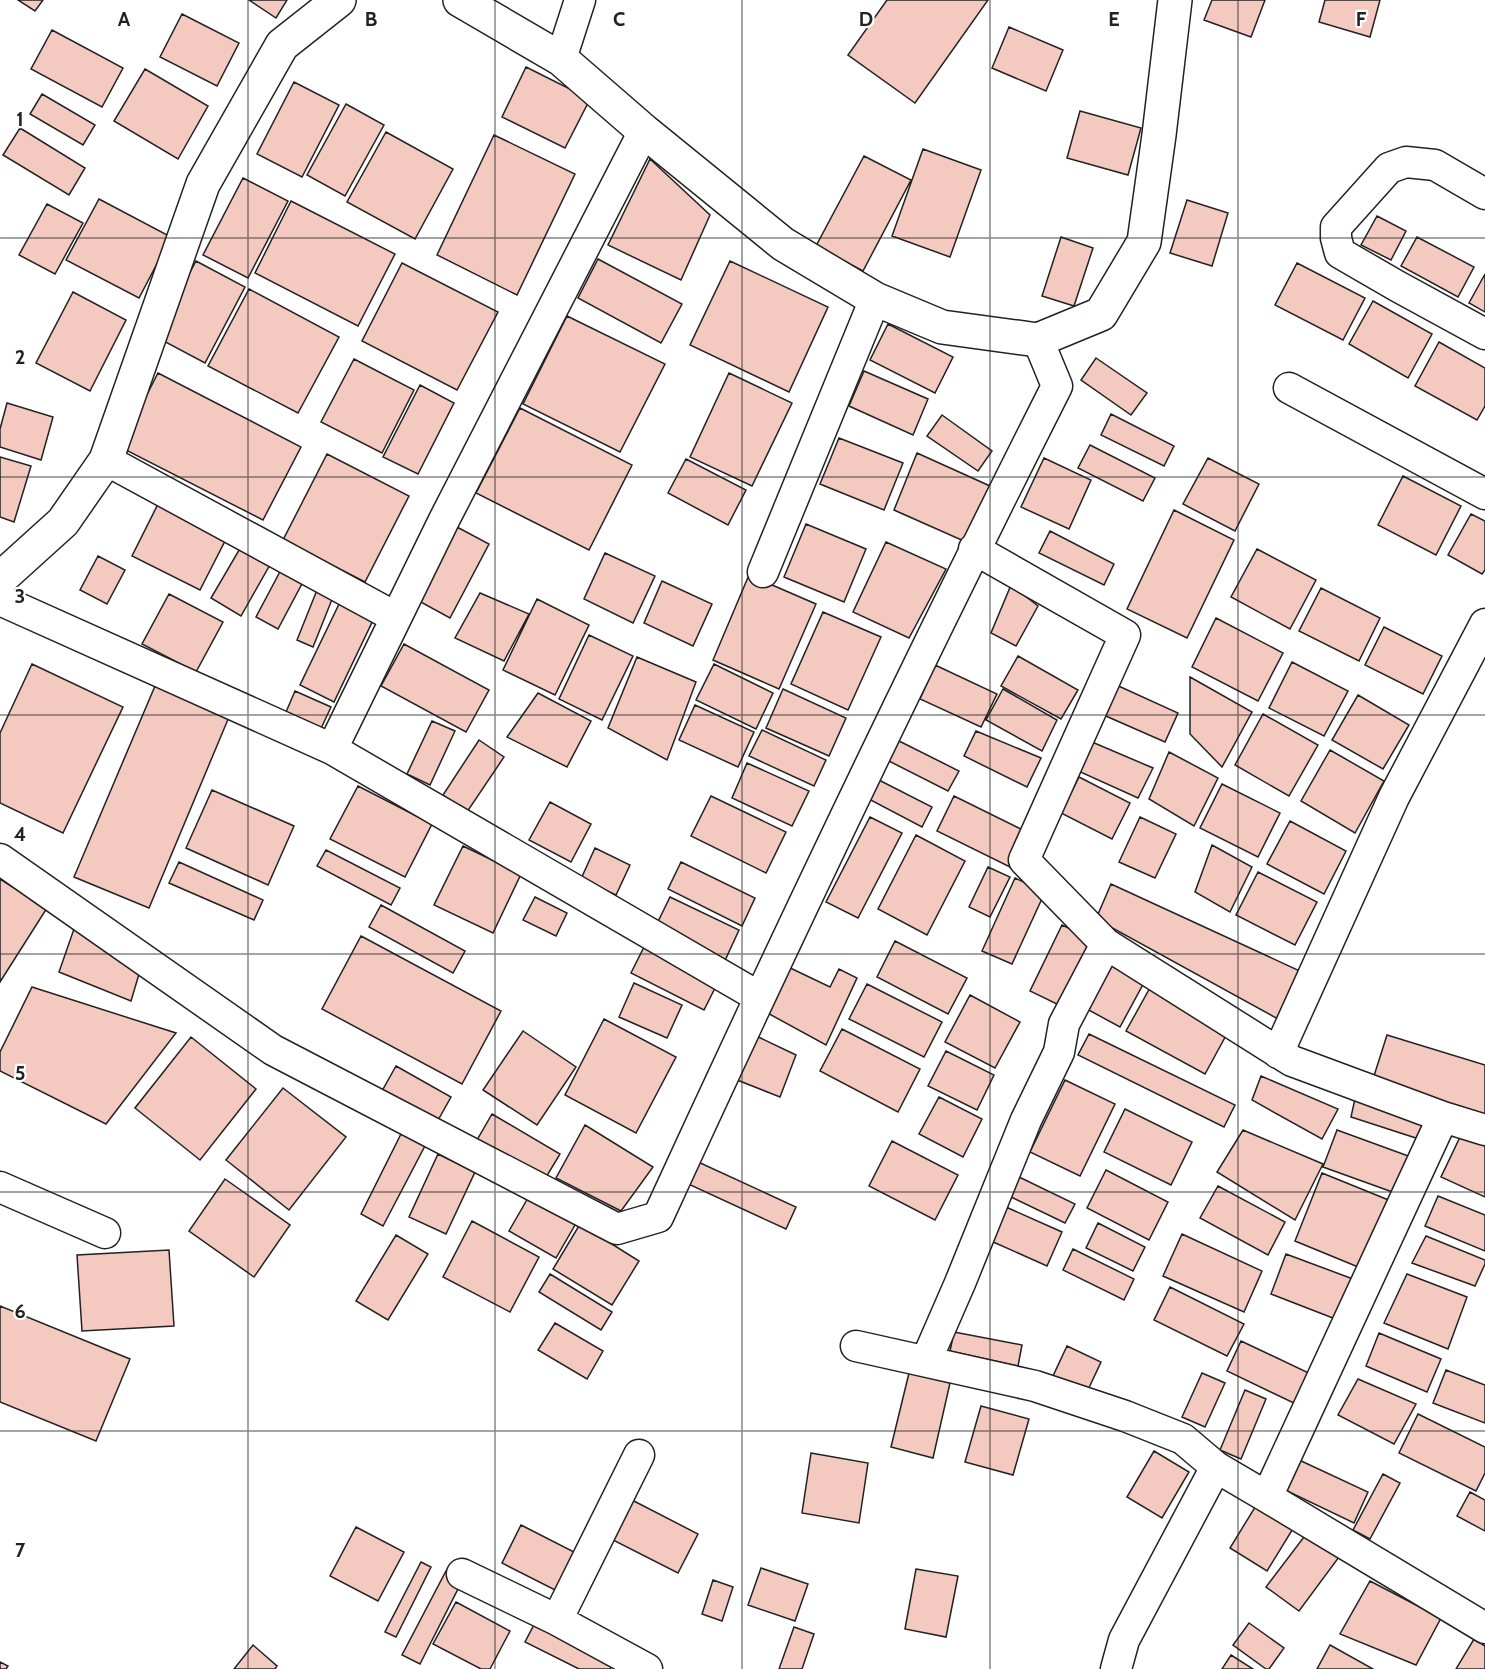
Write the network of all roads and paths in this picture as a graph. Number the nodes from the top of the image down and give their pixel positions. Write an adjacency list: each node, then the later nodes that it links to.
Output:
1 (339, 0): 12 (street)
2 (460, 0): 5 (street)
3 (580, 0): 5 (street)
4 (1174, 0): 10 (street)
5 (561, 59): 6 (street)
6 (644, 131): 8 (street); 18 (street)
7 (1485, 194): 9 (street)
8 (875, 299): 10 (street); 15 (street)
9 (1485, 334)
10 (1038, 340): 14 (street)
11 (1289, 388): 13 (street)
12 (106, 460): 16 (street); 18 (street)
13 (1485, 494)
14 (974, 549): 22 (street); 23 (street)
15 (763, 572)
16 (0, 579)
17 (0, 600): 20 (street)
18 (395, 617): 20 (street)
19 (1485, 624): 24 (street)
20 (332, 749): 23 (street)
21 (0, 859): 23 (street)
22 (1106, 944): 24 (street); 30 (street)
23 (759, 997)
24 (1278, 1053): 25 (street)
25 (1443, 1117): 26 (street); 33 (street)
26 (1485, 1130)
27 (0, 1187): 28 (street)
28 (105, 1233)
29 (856, 1346): 30 (street)
30 (926, 1361): 32 (street)
31 (639, 1455): 35 (street)
32 (1216, 1467): 33 (street); 38 (street)
33 (1267, 1497): 36 (street)
34 (462, 1575): 35 (street)
35 (557, 1620): 37 (street)
36 (1485, 1628)
37 (647, 1669)
38 (1116, 1669)

